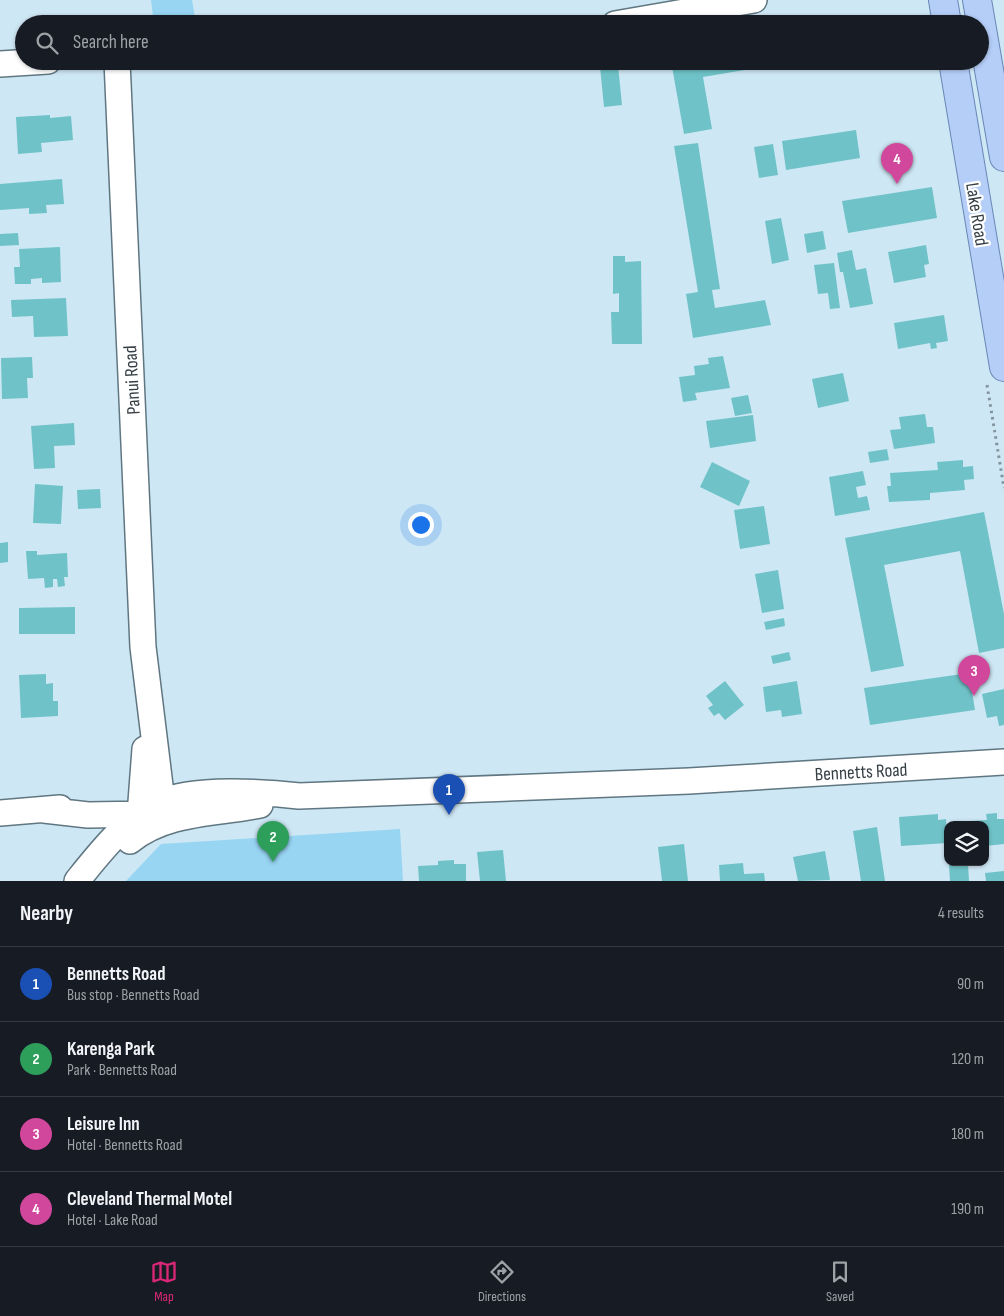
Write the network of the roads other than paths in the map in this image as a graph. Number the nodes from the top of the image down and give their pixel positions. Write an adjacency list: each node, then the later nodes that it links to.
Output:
1 (754, 0): 4 (street)
2 (943, 0): 5 (main road)
3 (978, 0): 6 (main road)
4 (668, 15)
5 (946, 15)
6 (980, 15)
7 (15, 63): 8 (street)
8 (0, 64)
9 (989, 66): 12 (main road)
10 (117, 70): 20 (street, Panui Road)
11 (955, 70): 13 (main road, Lake Road)
12 (1004, 157)
13 (998, 300): 14 (main road, Lake Road)
14 (1004, 367)
15 (1004, 762): 16 (street, Bennetts Road)
16 (299, 796): 20 (street, Bennetts Road); 20 (street, Bennetts Road)
17 (44, 810): 18 (street, Bennetts Road); 19 (street, Bennetts Road); 20 (street, Bennetts Road)
18 (0, 813)
19 (88, 815): 20 (street, Bennetts Road); 21 (street)
20 (146, 815): 21 (street); 23 (street)
21 (102, 850): 22 (street)
22 (77, 881)
23 (85, 881)

